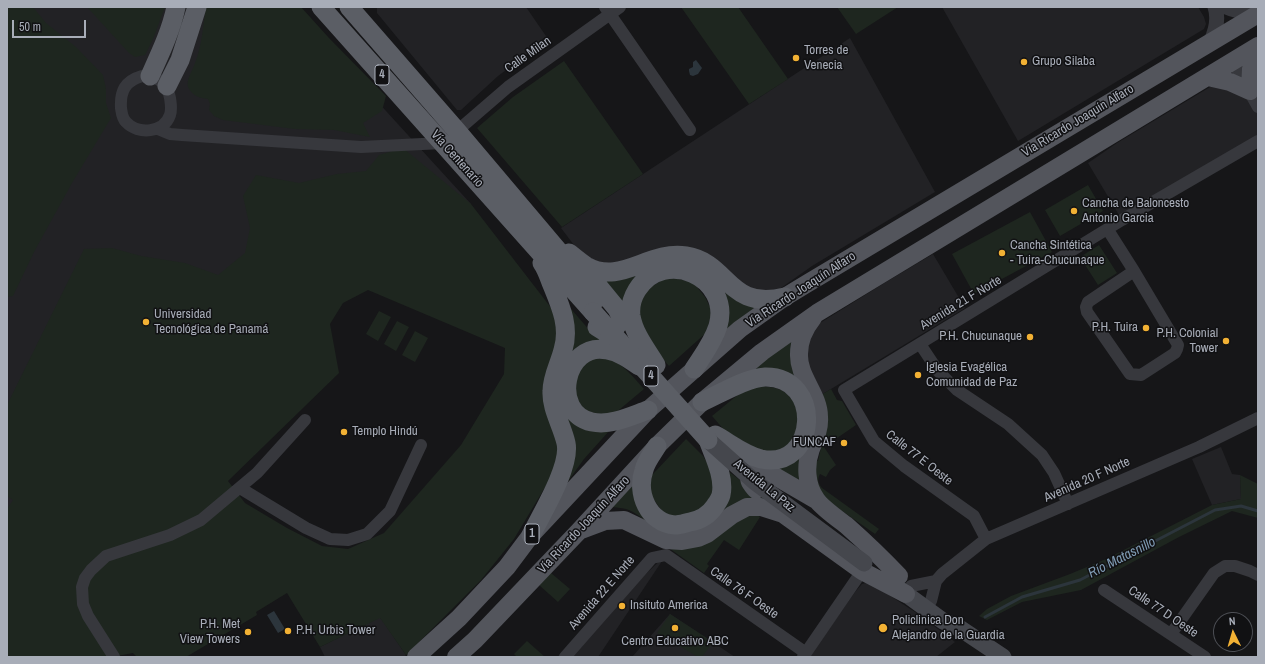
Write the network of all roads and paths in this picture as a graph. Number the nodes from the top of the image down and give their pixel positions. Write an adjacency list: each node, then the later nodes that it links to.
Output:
1 (176, 7): 13 (highway)
2 (197, 7): 15 (highway)
3 (321, 7): 19 (highway, Vía Centenario / 4)
4 (349, 7): 19 (highway, Vía Centenario / 4)
5 (620, 7): 8 (street, Calle Milan)
6 (1216, 7): 10 (street)
7 (1226, 7): 9 (street)
8 (607, 11): 18 (street); 19 (street, Calle Milan)
9 (1258, 13): 10 (main road, Vía Ricardo Joaquín Alfaro)
10 (1211, 41): 26 (main road, Vía Ricardo Joaquín Alfaro)
11 (1256, 47): 12 (main road, Vía Ricardo Joaquín Alfaro); 16 (main road)
12 (1233, 62): 14 (main road, Vía Ricardo Joaquín Alfaro); 16 (street)
13 (150, 76): 15 (street); 17 (street)
14 (1208, 77): 16 (main road); 28 (main road, Vía Ricardo Joaquín Alfaro)
15 (167, 86): 17 (street)
16 (1254, 99)
17 (158, 129): 19 (street)
18 (690, 130)
19 (450, 137): 22 (highway, Vía Centenario / 4)
20 (1258, 141): 21 (street, Avenida 21 F Norte)
21 (1108, 230): 25 (street); 29 (street, Avenida 21 F Norte)
22 (536, 237): 23 (highway); 24 (highway); 27 (highway, Vía Centenario / 4)
23 (574, 257): 24 (highway); 26 (highway)
24 (547, 271): 45 (highway)
25 (1134, 271): 25 (street)
26 (785, 297): 31 (main road, Vía Ricardo Joaquín Alfaro / 1)
27 (599, 309): 30 (highway, Avenida La Paz / 4)
28 (817, 313): 33 (main road, Vía Ricardo Joaquín Alfaro); 41 (main road)
29 (920, 344): 32 (street, Avenida 21 F Norte); 42 (street)
30 (651, 368): 31 (highway); 34 (highway, bridge); 37 (highway, Avenida La Paz / 4)
31 (694, 369): 34 (main road, Vía Ricardo Joaquín Alfaro / 1)
32 (844, 390): 46 (street, Calle 77 E Oeste)
33 (702, 402): 37 (highway); 39 (main road, Vía Ricardo Joaquín Alfaro)
34 (648, 410): 45 (main road, Vía Ricardo Joaquín Alfaro / 1)
35 (306, 420): 40 (street)
36 (1256, 423): 42 (street, Avenida 20 F Norte)
37 (712, 437): 39 (highway); 48 (main road, Avenida La Paz / 4)
38 (420, 445): 40 (street)
39 (657, 446): 44 (main road, Vía Ricardo Joaquín Alfaro)
40 (240, 488): 57 (street)
41 (816, 500): 43 (main road); 51 (main road)
42 (1068, 504): 46 (street, Avenida 20 F Norte)
43 (783, 514): 44 (main road); 48 (main road)
44 (579, 531): 59 (main road, Vía Ricardo Joaquín Alfaro)
45 (531, 535): 58 (main road, Vía Ricardo Joaquín Alfaro / 1)
46 (986, 539): 50 (street, Avenida 20 F Norte)
47 (666, 555): 56 (street, Calle 76 F Oeste); 60 (street, Avenida 22 E Norte)
48 (866, 563): 51 (main road); 56 (street)
49 (1258, 575): 55 (street)
50 (936, 581): 51 (street); 53 (street)
51 (905, 585): 53 (main road); 54 (main road)
52 (1104, 590): 55 (street, Calle 77 D Oeste)
53 (931, 601): 54 (main road)
54 (961, 629): 61 (main road)
55 (1171, 634): 62 (street, Calle 77 D Oeste)
56 (805, 655)
57 (114, 657)
58 (416, 657)
59 (456, 657)
60 (565, 657)
61 (1003, 657)
62 (1205, 657)

